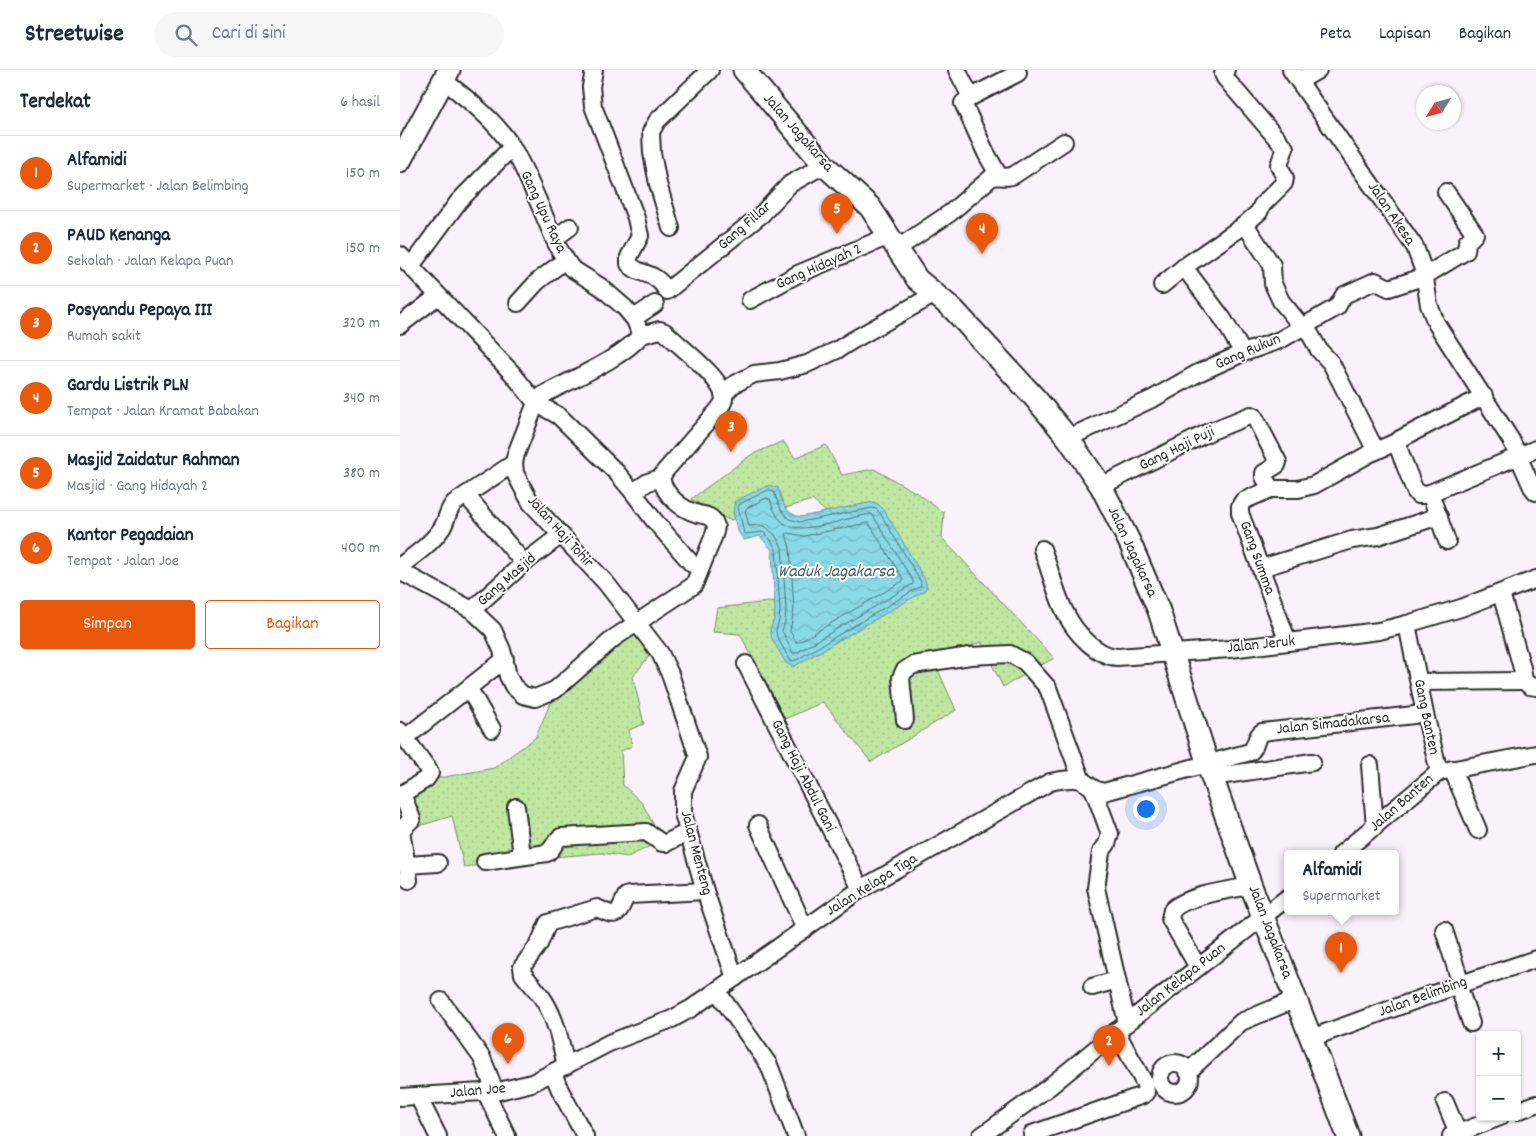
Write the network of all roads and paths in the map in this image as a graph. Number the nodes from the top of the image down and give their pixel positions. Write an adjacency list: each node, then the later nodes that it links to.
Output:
1 (594, 70): 14 (street, Gang Fillar)
2 (710, 70): 19 (street)
3 (744, 70): 14 (main road, Jalan Jagakarsa)
4 (957, 70): 10 (street)
5 (1318, 70): 9 (street)
6 (1224, 71): 17 (street)
7 (1018, 73): 10 (street)
8 (446, 75): 12 (street, Gang Upu Raya); 13 (main road)
9 (1295, 75): 25 (street, Jalan Akesa)
10 (971, 97): 15 (street)
11 (1064, 142): 15 (street, Gang Hidayah 2)
12 (512, 147): 20 (street, Gang Upu Raya); 23 (street)
13 (400, 161)
14 (824, 165): 21 (main road, Jalan Jagakarsa)
15 (999, 176): 21 (street, Gang Hidayah 2)
16 (1446, 192): 25 (street)
17 (1243, 226): 24 (street); 34 (street)
18 (570, 227): 20 (street)
19 (671, 228)
20 (554, 239): 22 (street, Gang Upu Raya)
21 (893, 242): 27 (main road, Jalan Jagakarsa); 29 (street, Gang Hidayah 2)
22 (565, 260): 30 (street); 32 (street, Gang Upu Raya)
23 (406, 261): 28 (street)
24 (1184, 267): 26 (street); 36 (street)
25 (1423, 277): 34 (street, Gang Rukun); 38 (street, Jalan Akesa)
26 (1162, 285)
27 (935, 294): 37 (street); 40 (main road, Jalan Jagakarsa)
28 (438, 296): 33 (street); 39 (street)
29 (750, 300)
30 (518, 303)
31 (655, 304): 32 (street)
32 (634, 318): 35 (street, Gang Upu Raya)
33 (400, 325)
34 (1304, 326): 36 (street, Gang Rukun); 43 (street)
35 (641, 335): 37 (street); 39 (street)
36 (1243, 352): 40 (street, Gang Rukun)
37 (723, 395): 46 (street)
38 (1484, 396): 41 (street); 44 (street, Jalan Akesa)
39 (536, 403): 45 (street); 49 (street)
40 (1068, 438): 47 (main road, Jalan Jagakarsa)
41 (1400, 439)
42 (1536, 449): 44 (street)
43 (1376, 450): 48 (street); 51 (street)
44 (1520, 457): 50 (street, Jalan Akesa); 51 (street)
45 (514, 463): 52 (street); 54 (street, Jalan Haji Tohir)
46 (661, 478): 49 (street); 64 (street)
47 (1101, 486): 48 (street, Gang Haji Puji); 67 (main road, Jalan Jagakarsa)
48 (1271, 489): 59 (street, Gang Summa)
49 (633, 492): 58 (street)
50 (1536, 492)
51 (1430, 493): 53 (street)
52 (466, 495): 57 (street); 60 (street)
53 (1438, 516): 55 (street); 59 (street)
54 (561, 535): 57 (street, Gang Masjid); 64 (street, Jalan Haji Tohir)
55 (1447, 540)
56 (1042, 549): 67 (street, Jalan Jeruk)
57 (524, 563): 63 (street, Gang Masjid)
58 (692, 564)
59 (1261, 568): 66 (street, Gang Summa)
60 (401, 572): 63 (street, Gang Masjid)
61 (1536, 579): 62 (street, Jalan Jeruk)
62 (1501, 593): 65 (street, Jalan Jeruk); 71 (street)
63 (472, 610): 68 (street)
64 (637, 622): 68 (street); 88 (street, Jalan Menteng)
65 (1406, 624): 66 (street, Jalan Jeruk); 70 (street, Gang Banten)
66 (1288, 642): 67 (street, Jalan Jeruk)
67 (1172, 653): 80 (main road, Jalan Jagakarsa)
68 (506, 659): 72 (street)
69 (746, 664): 94 (street, Gang Haji Abdul Gani)
70 (1419, 682): 71 (street); 81 (street, Gang Banten)
71 (1530, 684)
72 (468, 689): 75 (street); 76 (street)
73 (1414, 715): 80 (street, Jalan Simadakarsa)
74 (905, 720): 82 (street)
75 (492, 729)
76 (403, 734): 83 (street)
77 (1536, 754): 81 (street, Gang Banten)
78 (1312, 762): 80 (street)
79 (1370, 765): 86 (street)
80 (1209, 770): 82 (street, Jalan Kelapa Tiga); 93 (main road, Jalan Jagakarsa)
81 (1446, 770): 86 (street, Jalan Banten); 87 (street)
82 (1088, 786): 94 (street, Jalan Kelapa Tiga); 103 (street)
83 (401, 793): 92 (street)
84 (516, 807): 90 (street)
85 (758, 825): 98 (street)
86 (1374, 827): 89 (street, Jalan Banten)
87 (1478, 830)
88 (688, 832): 90 (street); 95 (street, Jalan Menteng)
89 (1346, 850)
90 (522, 856): 91 (street)
91 (485, 862)
92 (438, 863)
93 (1251, 886): 97 (main road, Jalan Jagakarsa); 101 (street)
94 (861, 889): 98 (street, Jalan Kelapa Tiga)
95 (705, 891): 102 (street, Jalan Menteng); 112 (street)
96 (1284, 900): 97 (street)
97 (1264, 917): 101 (street, Jalan Kelapa Puan); 107 (main road, Jalan Jagakarsa)
98 (804, 929): 102 (street, Jalan Kelapa Tiga)
99 (1444, 930): 104 (street)
100 (1536, 959): 104 (street, Jalan Belimbing)
101 (1198, 967): 110 (street, Jalan Kelapa Puan)
102 (735, 978): 106 (street, Jalan Kelapa Tiga)
103 (1117, 980): 105 (street); 110 (street)
104 (1459, 984): 109 (street); 111 (street, Jalan Belimbing)
105 (1092, 987)
106 (717, 991): 112 (street, Jalan Kelapa Tiga); 125 (street)
107 (1296, 999): 111 (main road, Jalan Jagakarsa); 113 (street)
108 (441, 1001): 114 (street)
109 (1471, 1023)
110 (1122, 1027): 118 (street, Jalan Kelapa Puan); 120 (street)
111 (1311, 1038): 127 (main road, Jalan Jagakarsa)
112 (560, 1069): 114 (street, Jalan Joe); 124 (street)
113 (1188, 1072)
114 (490, 1091): 115 (street, Jalan Joe); 123 (street)
115 (418, 1096): 116 (street, Jalan Joe); 122 (street)
116 (400, 1097)
117 (1445, 1102): 121 (street)
118 (1021, 1108): 120 (street); 126 (street, Jalan Kelapa Puan)
119 (1490, 1121): 121 (street)
120 (1033, 1135)
121 (1455, 1135)
122 (438, 1136)
123 (507, 1136)
124 (585, 1136)
125 (796, 1136)
126 (981, 1136)
127 (1348, 1136)

